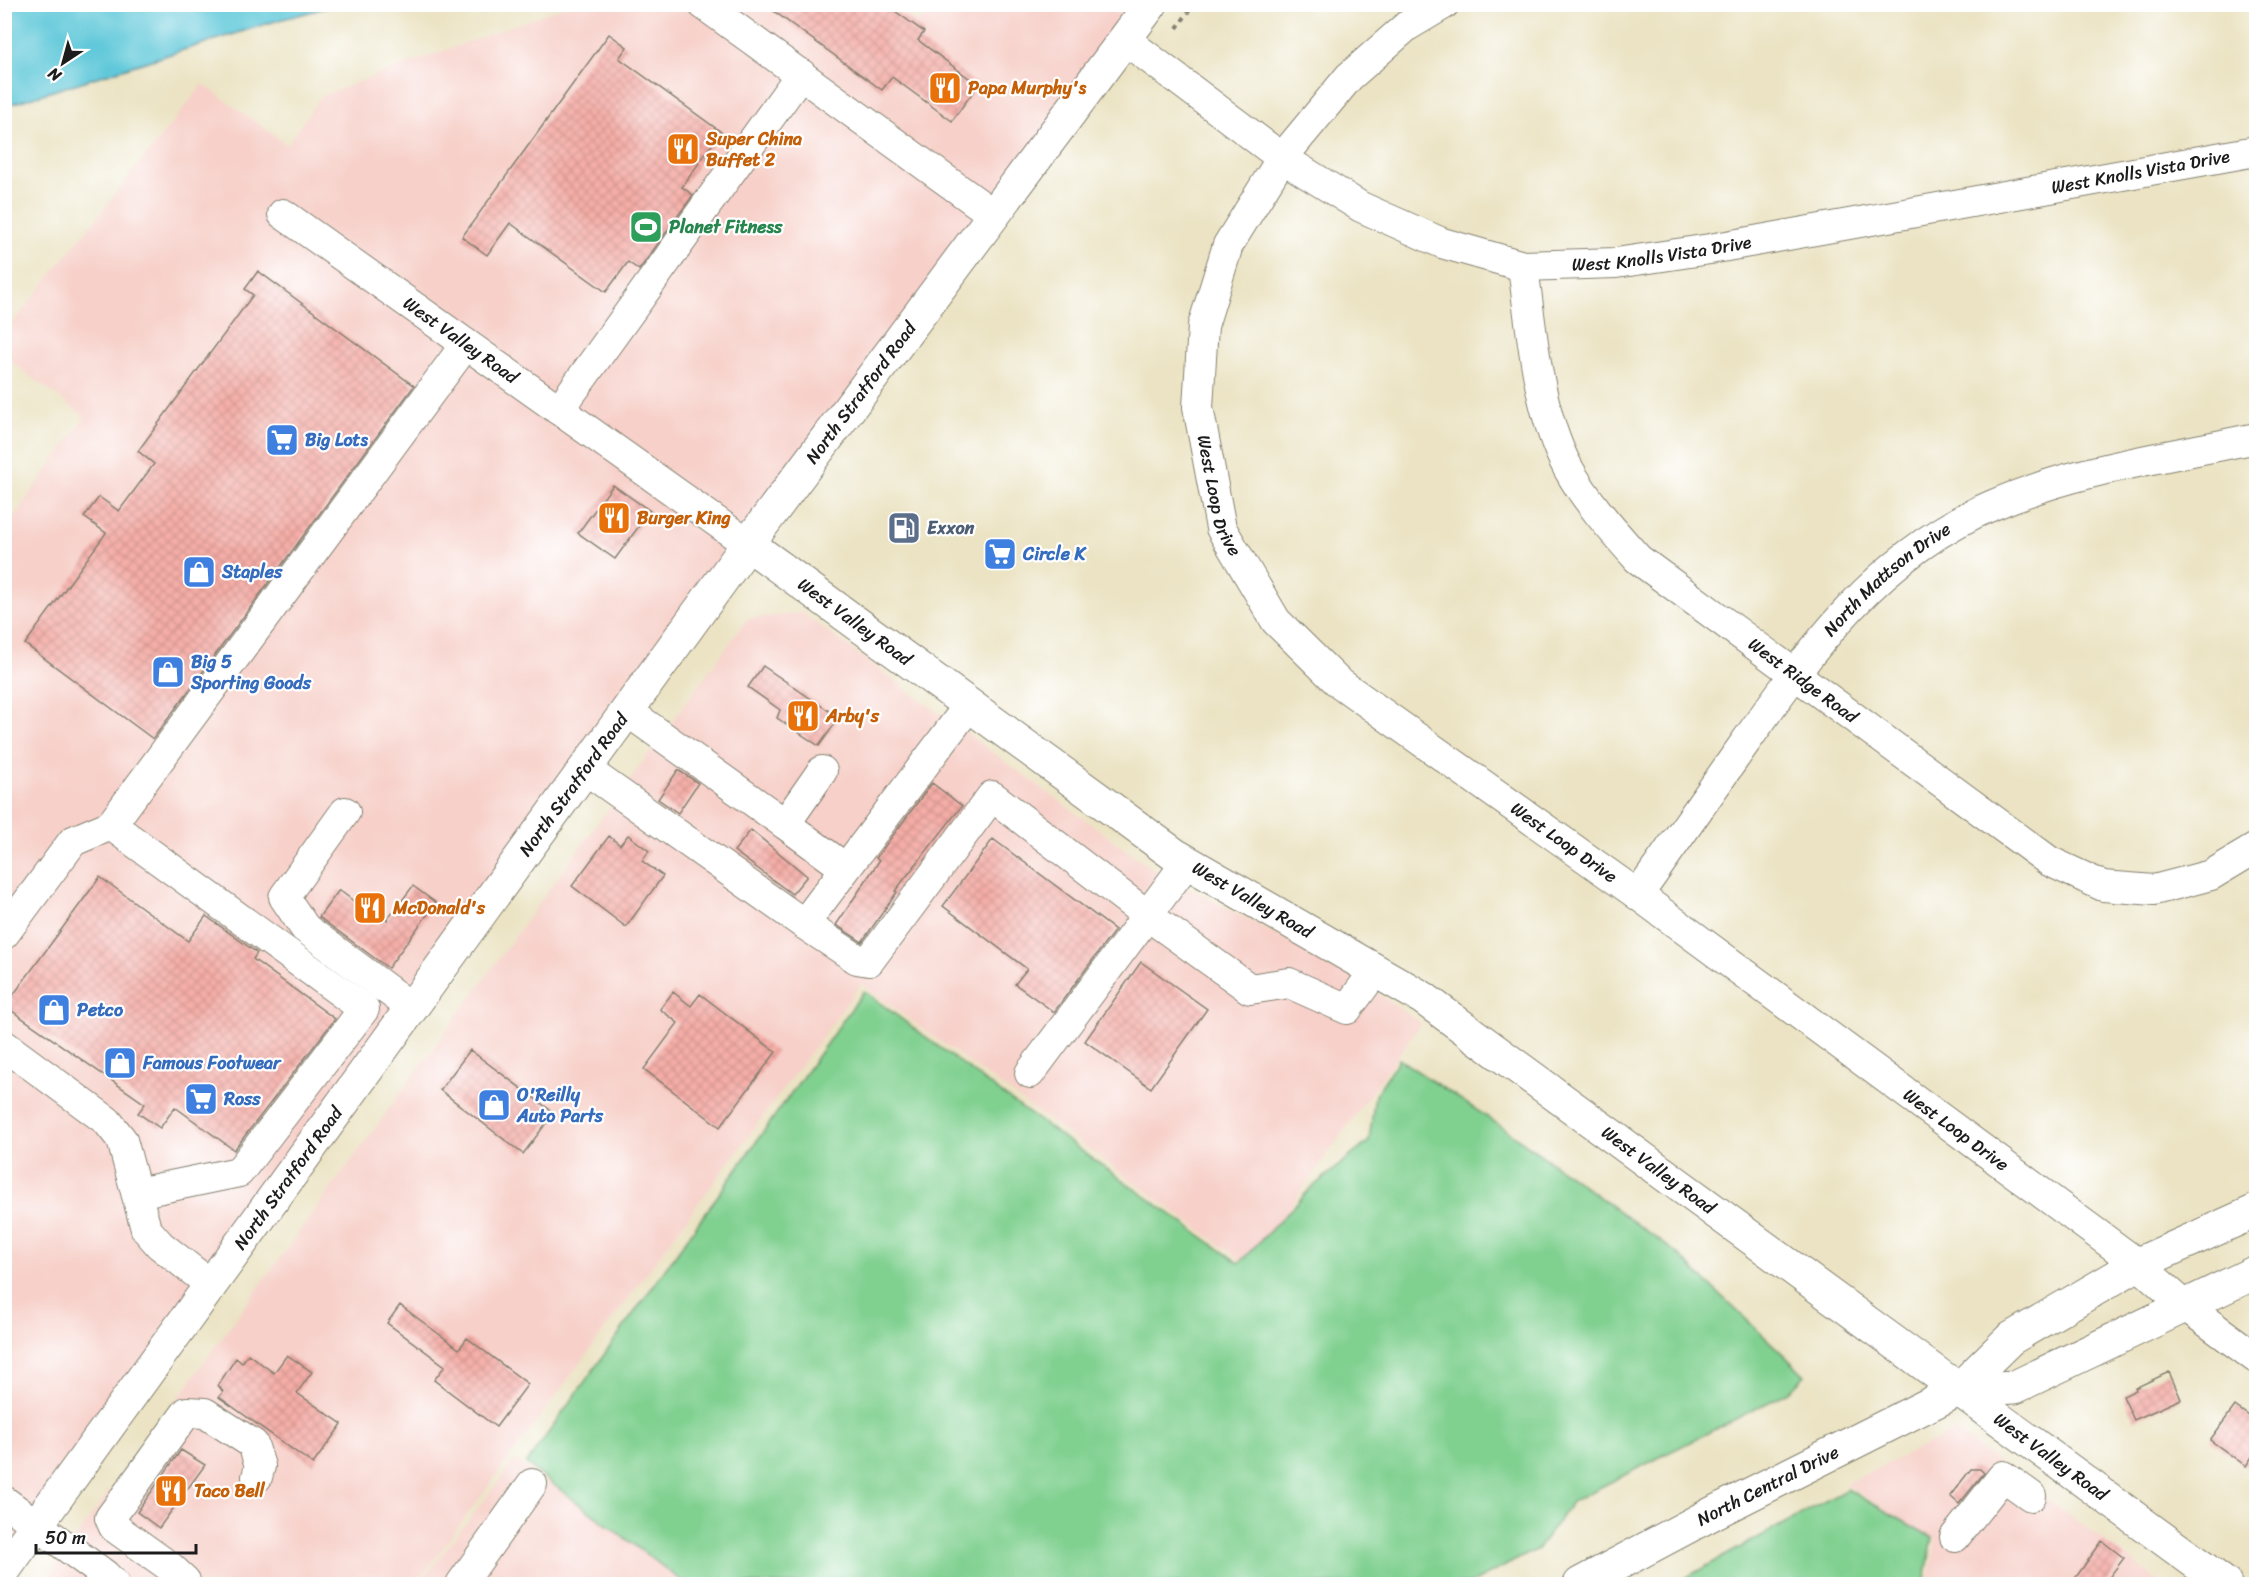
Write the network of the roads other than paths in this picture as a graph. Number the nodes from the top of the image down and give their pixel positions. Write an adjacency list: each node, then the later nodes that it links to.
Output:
1 (703, 4): 5 (street)
2 (1151, 4): 4 (main road, North Stratford Road)
3 (1444, 4): 7 (street, West Loop Drive)
4 (1124, 39): 7 (street, West Knolls Vista Drive); 9 (main road, North Stratford Road)
5 (801, 74): 9 (street); 12 (street)
6 (2256, 151): 10 (street, West Knolls Vista Drive)
7 (1282, 158): 10 (street, West Knolls Vista Drive); 26 (street, West Loop Drive)
8 (283, 214): 11 (street, West Valley Road)
9 (994, 215): 14 (main road, North Stratford Road)
10 (1523, 266): 15 (street, West Ridge Road)
11 (466, 344): 12 (street, West Valley Road); 22 (street)
12 (559, 410): 14 (street, West Valley Road)
13 (2256, 438): 15 (street, North Mattson Drive)
14 (748, 544): 16 (main road, West Valley Road); 17 (main road, North Stratford Road)
15 (1794, 674): 23 (street, West Ridge Road); 26 (street, North Mattson Drive)
16 (970, 704): 24 (main road, West Valley Road); 25 (street)
17 (627, 711): 18 (main road, North Stratford Road); 21 (street)
18 (585, 769): 28 (street); 31 (main road, North Stratford Road)
19 (822, 771): 21 (street)
20 (345, 812): 31 (street)
21 (785, 824): 25 (street)
22 (111, 825): 29 (street); 34 (street)
23 (2256, 848)
24 (1187, 862): 27 (street); 30 (main road, West Valley Road)
25 (845, 868): 28 (street)
26 (1638, 895): 36 (street, West Loop Drive)
27 (1147, 915): 28 (street); 30 (street); 33 (street)
28 (804, 924)
29 (4, 934)
30 (1375, 971): 41 (main road, West Valley Road)
31 (412, 1008): 38 (main road, North Stratford Road)
32 (4, 1045): 34 (street)
33 (1030, 1072)
34 (136, 1193): 38 (street)
35 (2256, 1211): 36 (main road, North Central Drive)
36 (2138, 1264): 39 (street, West Loop Drive); 41 (main road, North Central Drive)
37 (2256, 1272): 39 (main road, North Central Drive)
38 (211, 1285): 46 (main road, North Stratford Road)
39 (2184, 1305): 40 (street, West Loop Drive); 41 (main road, North Central Drive)
40 (2256, 1358)
41 (1958, 1390): 52 (main road, North Central Drive); 53 (main road, West Valley Road)
42 (257, 1477): 49 (street)
43 (532, 1484): 51 (street)
44 (2031, 1496): 47 (street)
45 (4, 1501): 46 (street)
46 (38, 1524): 48 (main road, North Stratford Road); 50 (street)
47 (1955, 1537)
48 (4, 1570)
49 (185, 1581)
50 (114, 1584)
51 (461, 1584)
52 (1580, 1584)
53 (2225, 1584)

